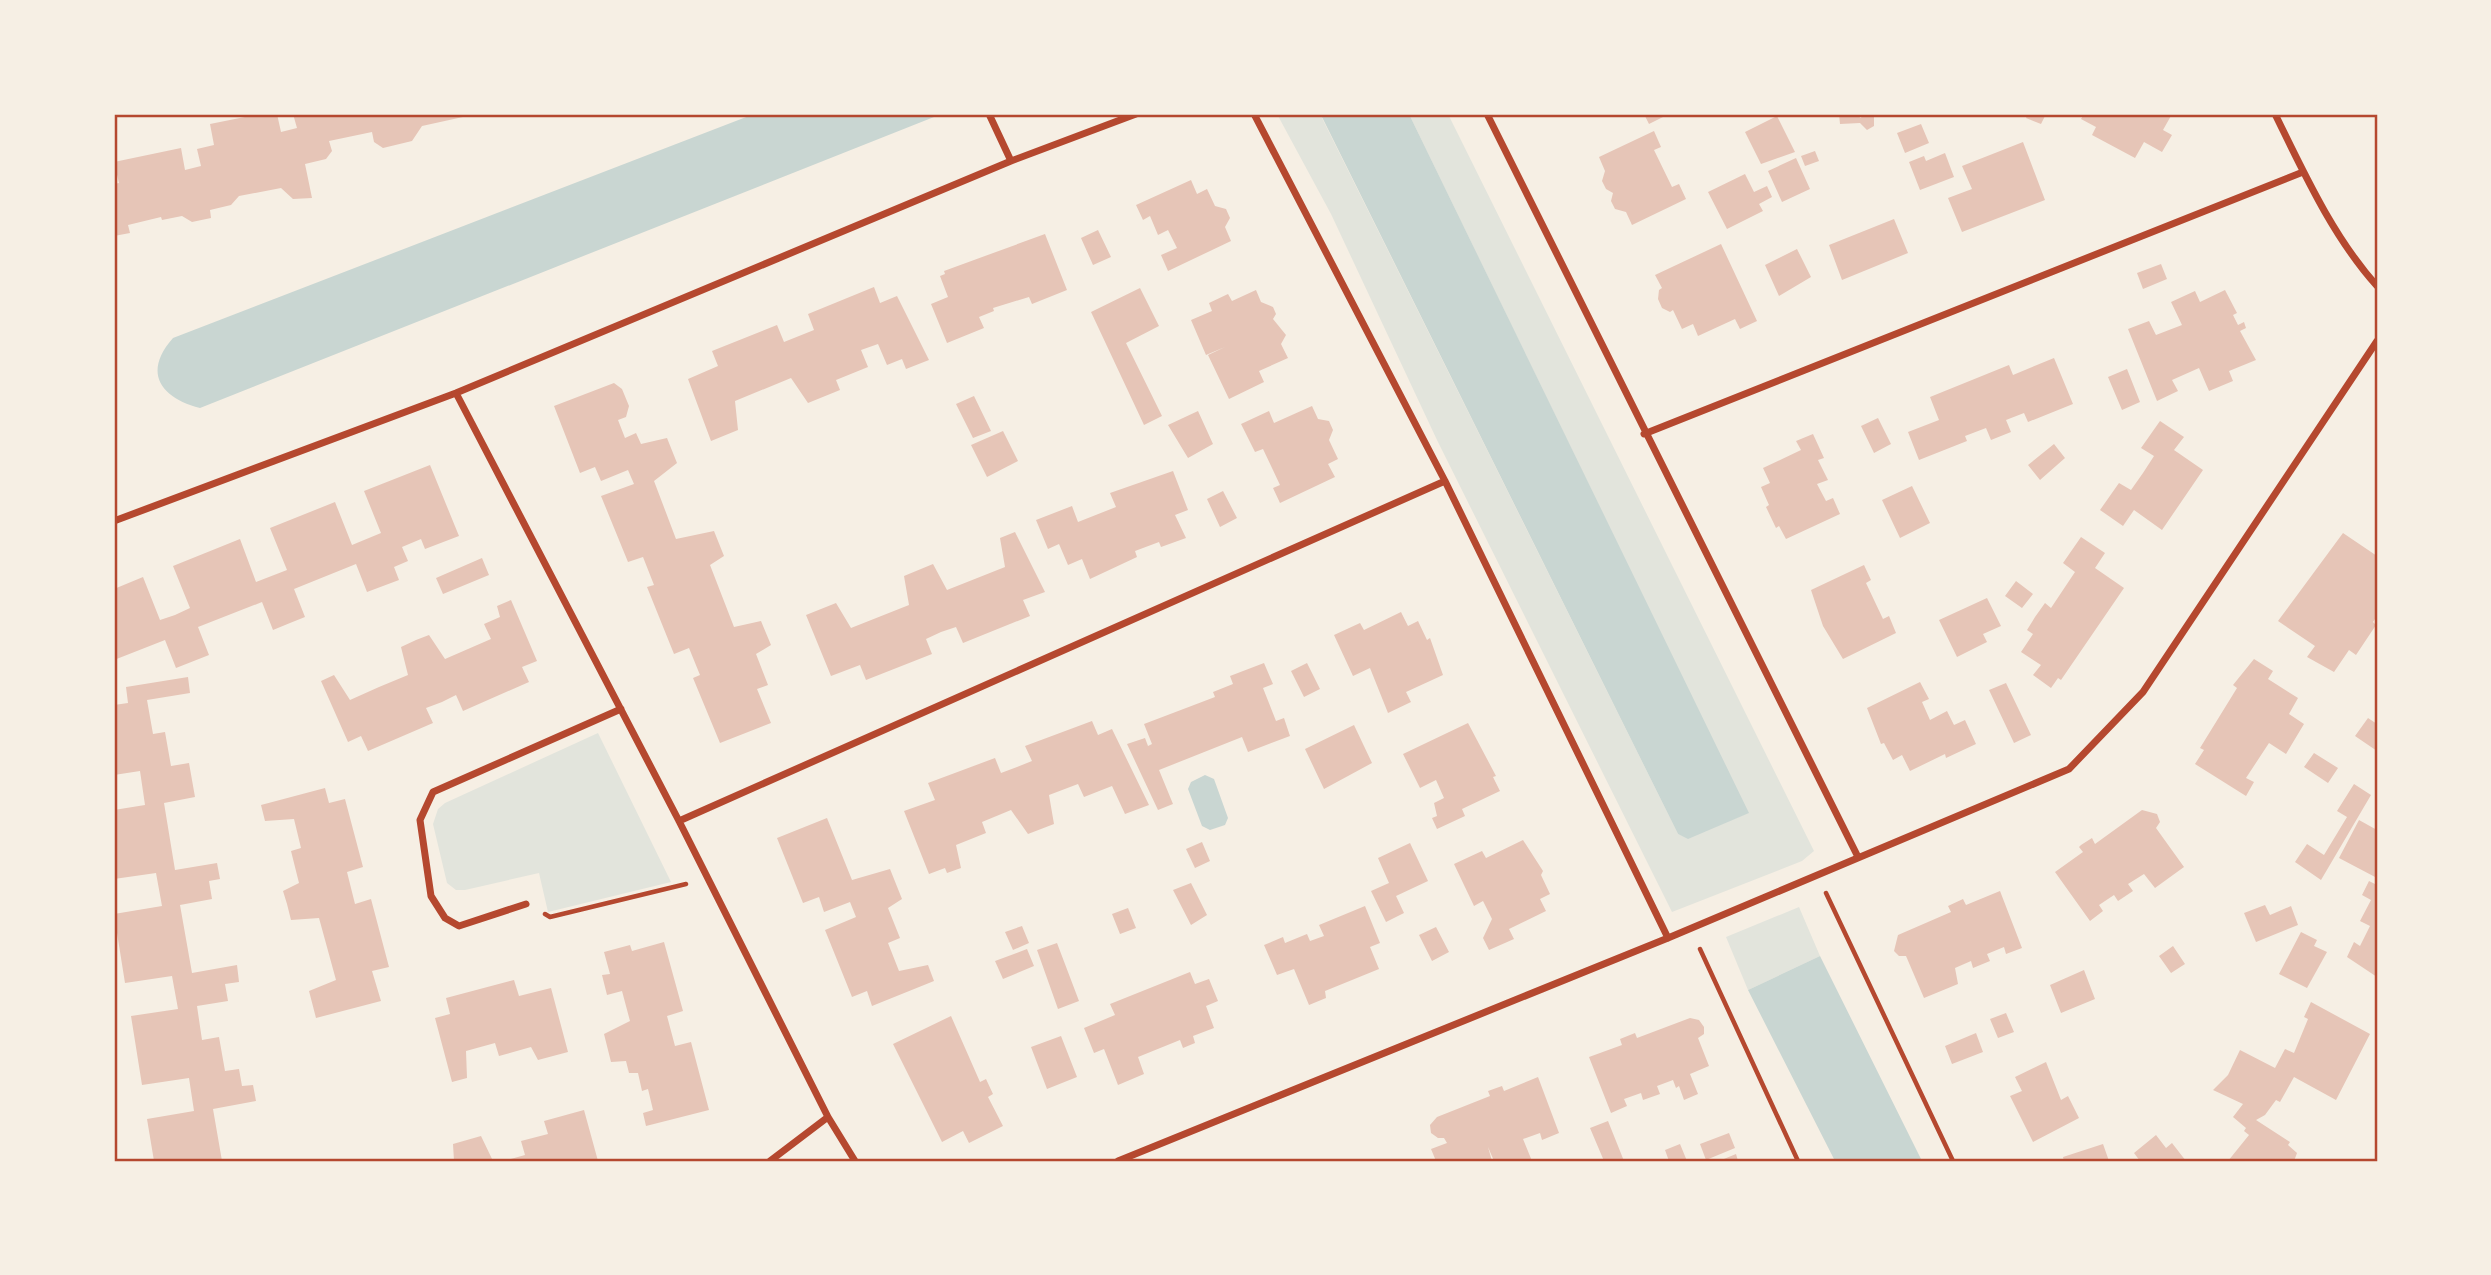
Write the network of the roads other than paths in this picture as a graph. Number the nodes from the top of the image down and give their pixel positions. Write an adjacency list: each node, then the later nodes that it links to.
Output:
1 (989, 114): 6 (street)
2 (1136, 114): 6 (street)
3 (1254, 114): 12 (street)
4 (1487, 114): 11 (street)
5 (2275, 114): 7 (street)
6 (1011, 161): 10 (street)
7 (2303, 172): 8 (street); 11 (street)
8 (2377, 286)
9 (2377, 341): 16 (street)
10 (456, 393): 13 (street); 14 (street)
11 (1644, 434): 16 (street)
12 (1445, 481): 15 (street); 18 (street)
13 (114, 521)
14 (621, 709): 15 (street); 17 (street)
15 (679, 821): 19 (street)
16 (1858, 857): 18 (street)
17 (526, 904)
18 (1668, 939): 22 (street)
19 (828, 1117): 20 (street); 21 (street)
20 (769, 1161)
21 (855, 1161)
22 (1118, 1161)

